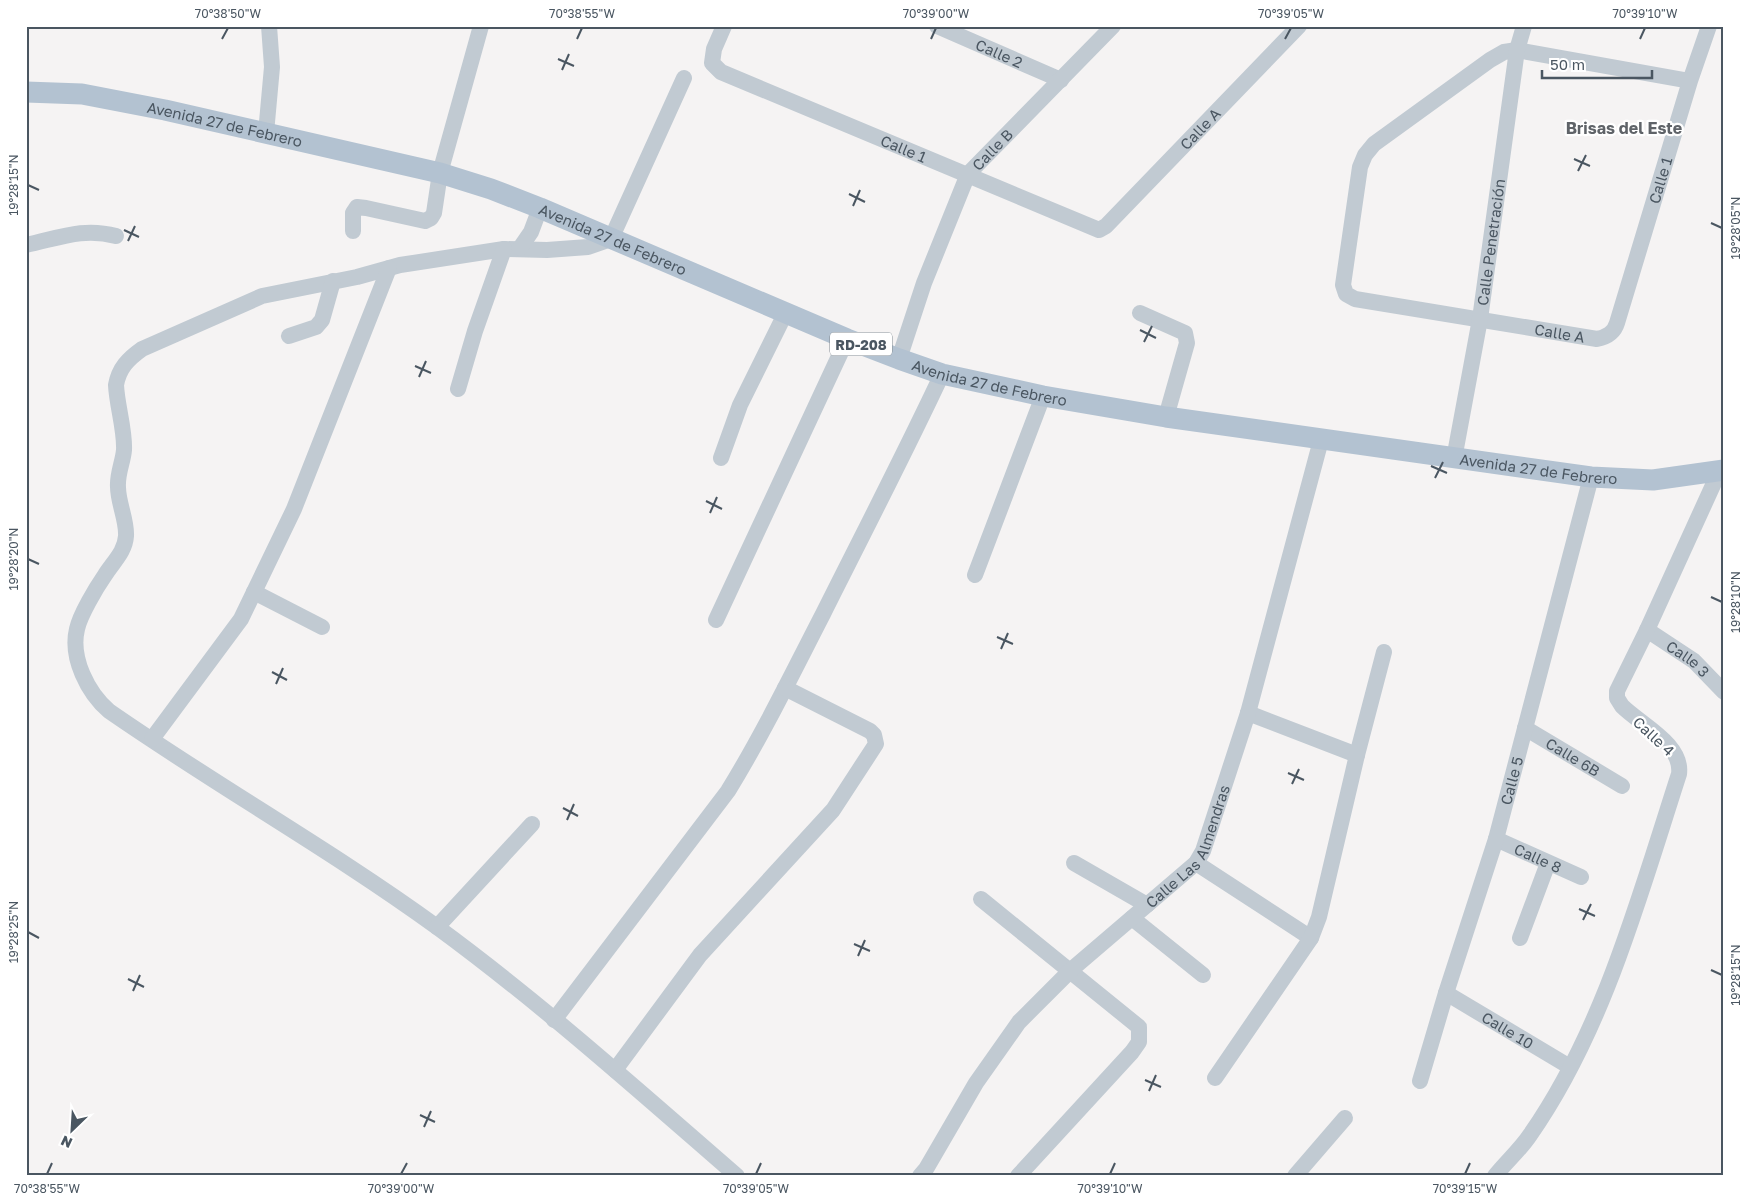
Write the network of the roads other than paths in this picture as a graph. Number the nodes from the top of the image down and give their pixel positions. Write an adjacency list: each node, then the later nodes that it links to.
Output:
1 (269, 26): 14 (street)
2 (482, 26): 15 (street)
3 (724, 26): 16 (street, Calle 1)
4 (937, 26): 11 (street, Calle 2)
5 (1113, 26): 11 (street, Calle B)
6 (1300, 26): 18 (street, Calle A)
7 (1524, 26): 9 (street, Calle Penetración)
8 (1709, 26): 12 (street, Calle 1)
9 (1517, 50): 12 (street); 28 (street, Calle Penetración); 28 (street, Calle A)
10 (684, 78): 21 (street)
11 (1061, 80): 16 (street, Calle B)
12 (1690, 81): 29 (street, Calle 1)
13 (26, 92): 14 (main road, Avenida 27 de Febrero / RD-208)
14 (266, 133): 15 (main road, Avenida 27 de Febrero / RD-208)
15 (440, 173): 17 (main road, Avenida 27 de Febrero / RD-208); 19 (street)
16 (968, 174): 18 (street, Calle 1); 32 (street, Calle B)
17 (540, 208): 21 (main road, Avenida 27 de Febrero / RD-208); 23 (street)
18 (1099, 230)
19 (353, 232)
20 (116, 236): 22 (street)
21 (611, 239): 23 (street); 26 (main road, Avenida 27 de Febrero / RD-208)
22 (26, 245)
23 (512, 249): 24 (street); 34 (street)
24 (389, 268): 25 (street); 43 (street)
25 (334, 281): 30 (street); 52 (street)
26 (786, 312): 31 (main road, Avenida 27 de Febrero / RD-208); 38 (street)
27 (1140, 313): 36 (street)
28 (1480, 319): 29 (street, Calle A); 39 (street, Calle Penetración)
29 (1610, 334)
30 (289, 336)
31 (847, 339): 32 (main road, Avenida 27 de Febrero / RD-208); 44 (street)
32 (899, 359): 33 (main road, Avenida 27 de Febrero / RD-208)
33 (942, 374): 35 (main road, Avenida 27 de Febrero / RD-208); 48 (street)
34 (458, 389)
35 (1043, 396): 36 (main road, Avenida 27 de Febrero / RD-208); 42 (street)
36 (1166, 417): 37 (main road, Avenida 27 de Febrero / RD-208)
37 (1320, 440): 39 (main road, Avenida 27 de Febrero / RD-208); 50 (street, Calle Las Almendras)
38 (721, 458)
39 (1454, 459): 41 (main road, Avenida 27 de Febrero / RD-208)
40 (1721, 471): 41 (main road, Avenida 27 de Febrero / RD-208); 46 (street, Calle 4)
41 (1591, 477): 51 (street, Calle 5)
42 (975, 574)
43 (254, 592): 45 (street); 52 (street)
44 (716, 620)
45 (322, 627)
46 (1647, 630): 49 (street, Calle 3); 71 (street, Calle 4)
47 (1384, 652): 53 (street)
48 (785, 688): 70 (street); 72 (street)
49 (1724, 692)
50 (1248, 713): 53 (street); 57 (street, Calle Las Almendras)
51 (1525, 728): 54 (street, Calle 6B); 56 (street, Calle 5)
52 (152, 740): 64 (street)
53 (1357, 755): 65 (street)
54 (1622, 786)
55 (532, 824): 64 (street)
56 (1496, 839): 58 (street, Calle 8); 69 (street, Calle 5)
57 (1196, 863): 62 (street, Calle Las Almendras); 65 (street)
58 (1548, 863): 60 (street, Calle 8); 66 (street)
59 (1074, 864): 62 (street)
60 (1581, 877)
61 (981, 899): 67 (street)
62 (1147, 905): 63 (street, Calle Las Almendras)
63 (1132, 918): 67 (street, Calle Las Almendras); 68 (street)
64 (437, 927): 70 (street)
65 (1311, 938): 73 (street)
66 (1520, 938)
67 (1071, 970): 77 (street, Calle Las Almendras); 78 (street)
68 (1203, 975)
69 (1446, 992): 71 (street, Calle 10); 74 (street, Calle 5)
70 (554, 1020): 72 (street)
71 (1570, 1067): 80 (street)
72 (615, 1070): 76 (street)
73 (1215, 1078)
74 (1420, 1080)
75 (1345, 1118): 79 (street)
76 (737, 1176)
77 (920, 1176)
78 (1018, 1176)
79 (1295, 1176)
80 (1495, 1176)

